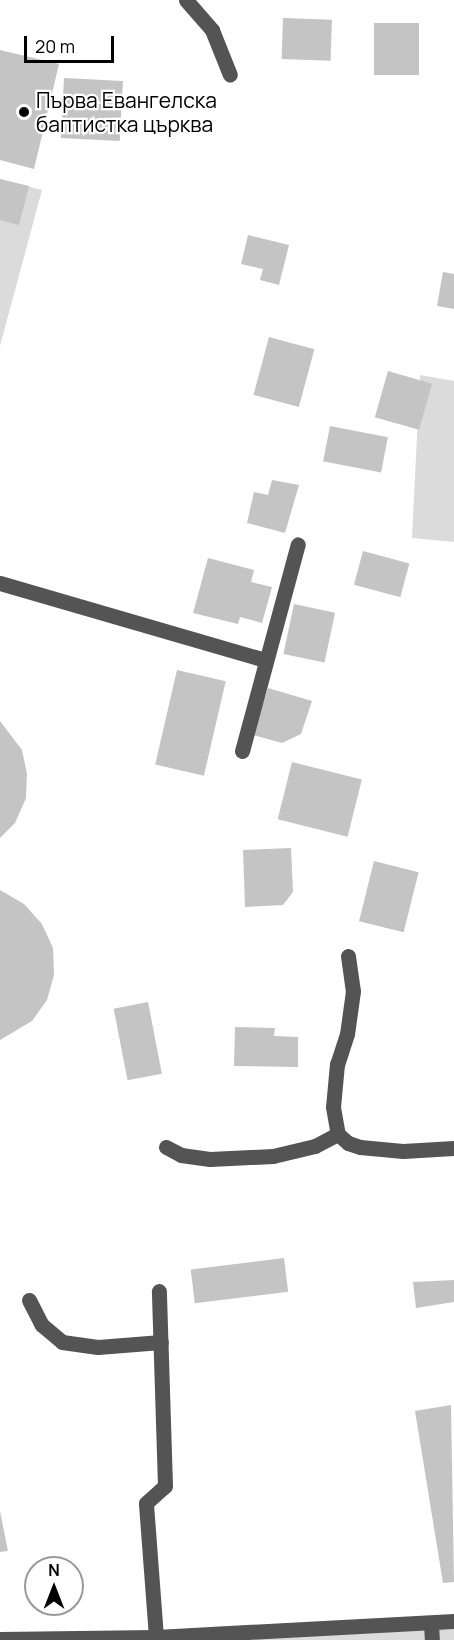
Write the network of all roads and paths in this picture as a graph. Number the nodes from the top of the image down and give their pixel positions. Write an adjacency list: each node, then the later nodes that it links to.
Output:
1 (186, 0): 2 (street)
2 (230, 75)
3 (298, 544): 5 (street)
4 (0, 584): 5 (street)
5 (265, 660): 6 (street)
6 (242, 751)
7 (348, 956): 8 (street)
8 (338, 1134): 9 (street); 10 (street)
9 (166, 1147)
10 (454, 1148)
11 (159, 1291): 13 (street)
12 (28, 1300): 13 (street)
13 (161, 1342): 17 (street)
14 (454, 1621): 15 (street)
15 (431, 1623): 16 (street); 19 (street)
16 (331, 1634): 17 (street)
17 (156, 1637): 18 (street)
18 (0, 1639)
19 (432, 1640)

